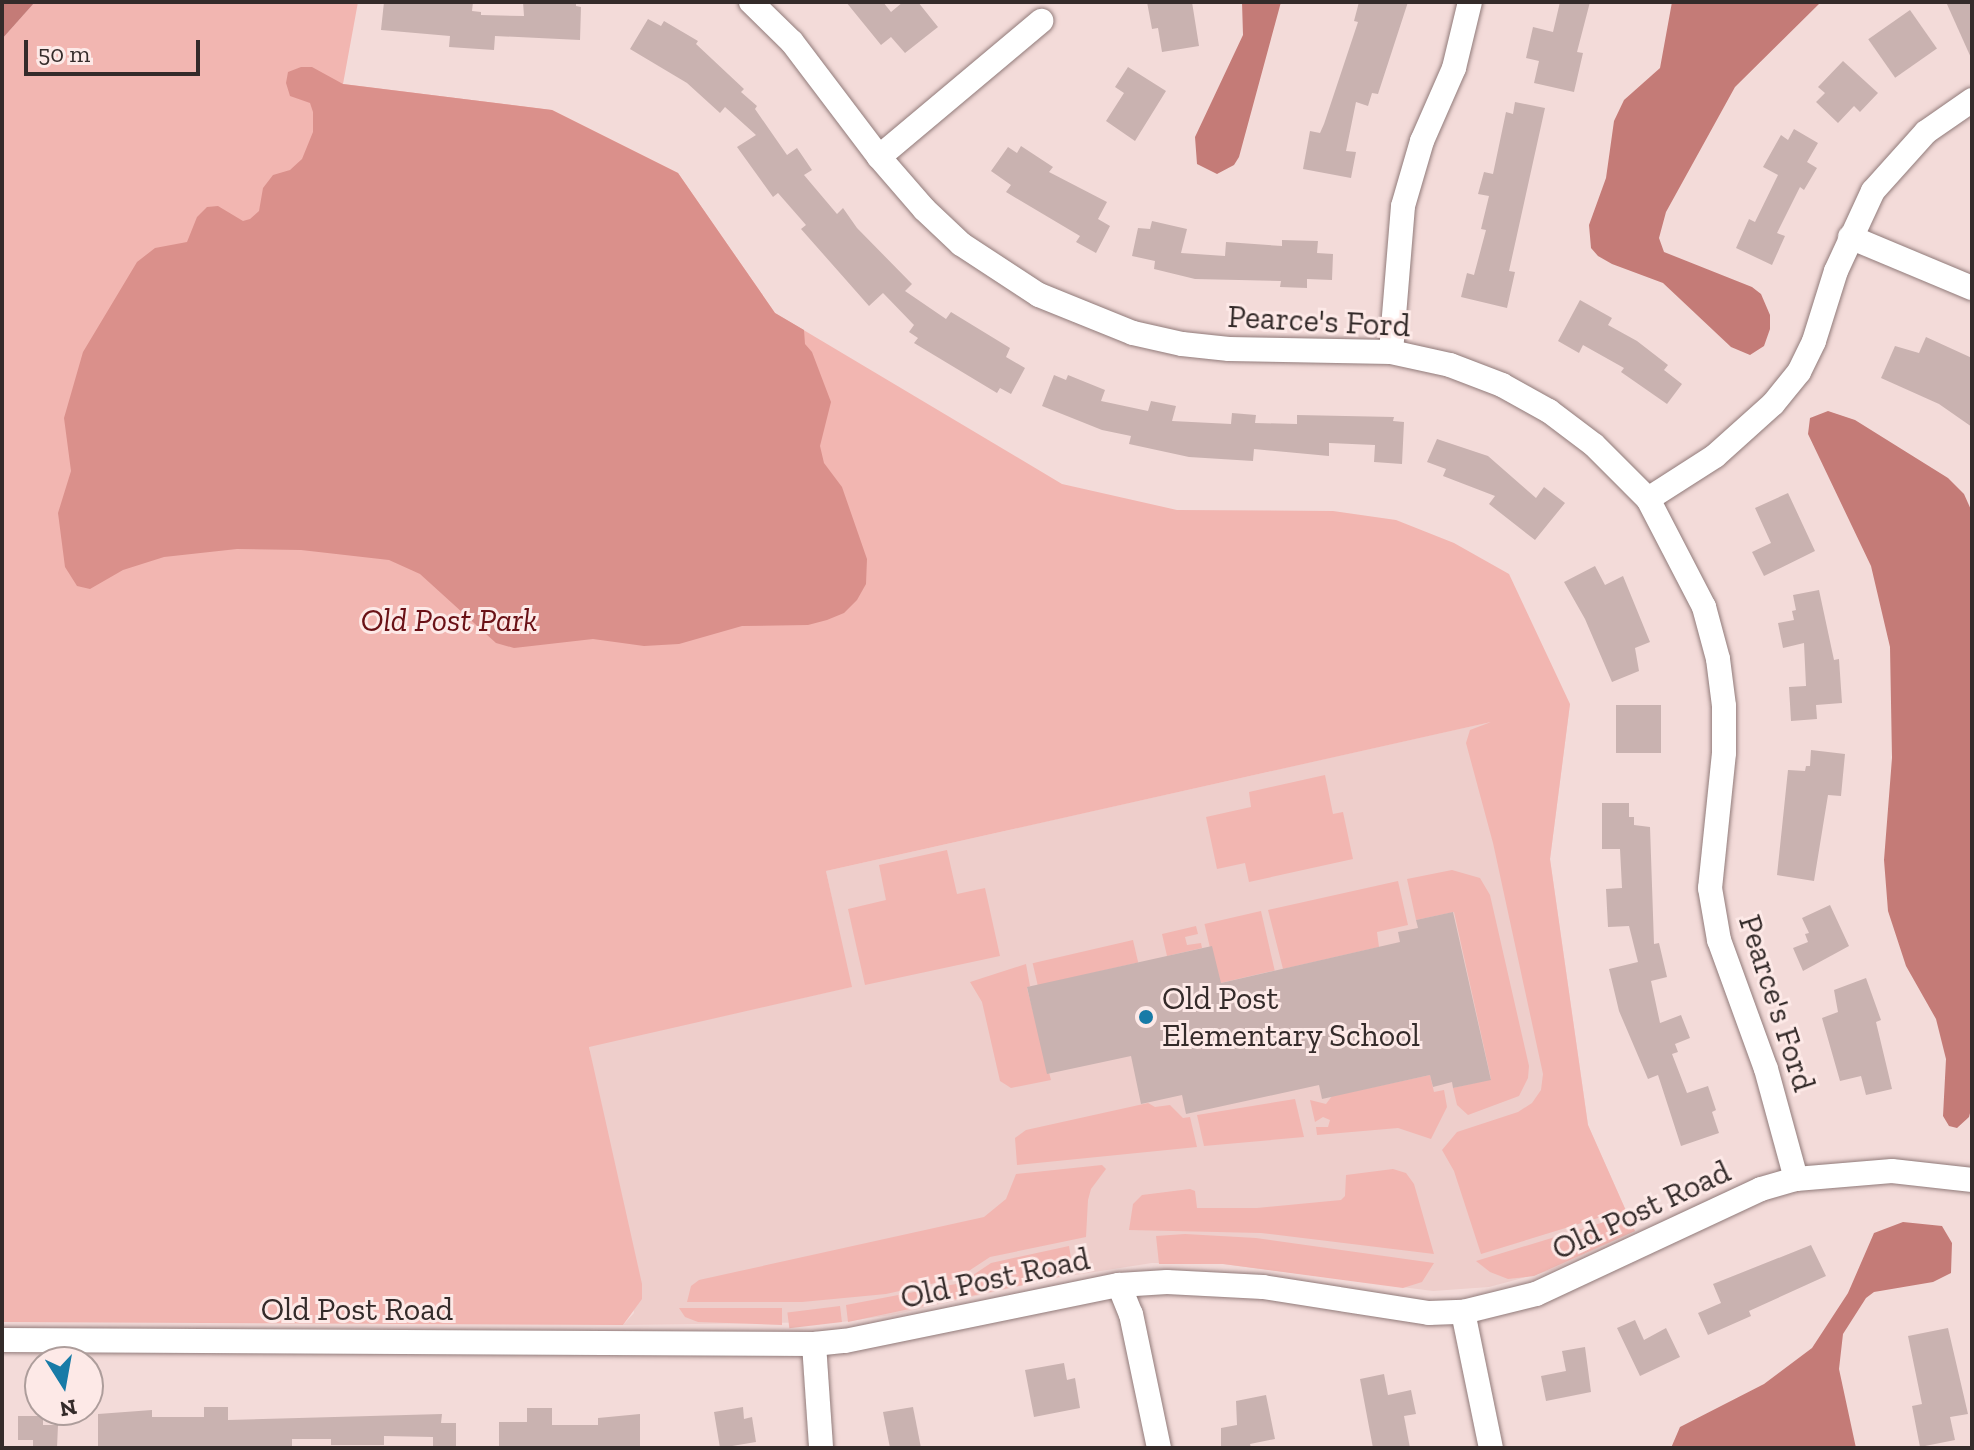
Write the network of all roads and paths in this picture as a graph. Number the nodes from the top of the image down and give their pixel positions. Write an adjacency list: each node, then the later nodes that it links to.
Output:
1 (751, 2): 5 (street, Pearce's Ford)
2 (1470, 2): 8 (street)
3 (1041, 21): 5 (street)
4 (1972, 100): 6 (street)
5 (879, 157): 8 (street, Pearce's Ford)
6 (1850, 237): 7 (street); 9 (street)
7 (1972, 288)
8 (1391, 352): 9 (street, Pearce's Ford)
9 (1648, 499): 10 (street, Pearce's Ford)
10 (1796, 1179): 11 (street, Old Post Road); 13 (street, Old Post Road)
11 (1972, 1180)
12 (1119, 1285): 13 (street, Old Post Road); 15 (street, Old Post Road); 17 (street)
13 (1463, 1312): 18 (street)
14 (2, 1340): 15 (street, Old Post Road)
15 (814, 1344): 16 (street)
16 (821, 1448)
17 (1159, 1448)
18 (1491, 1448)

